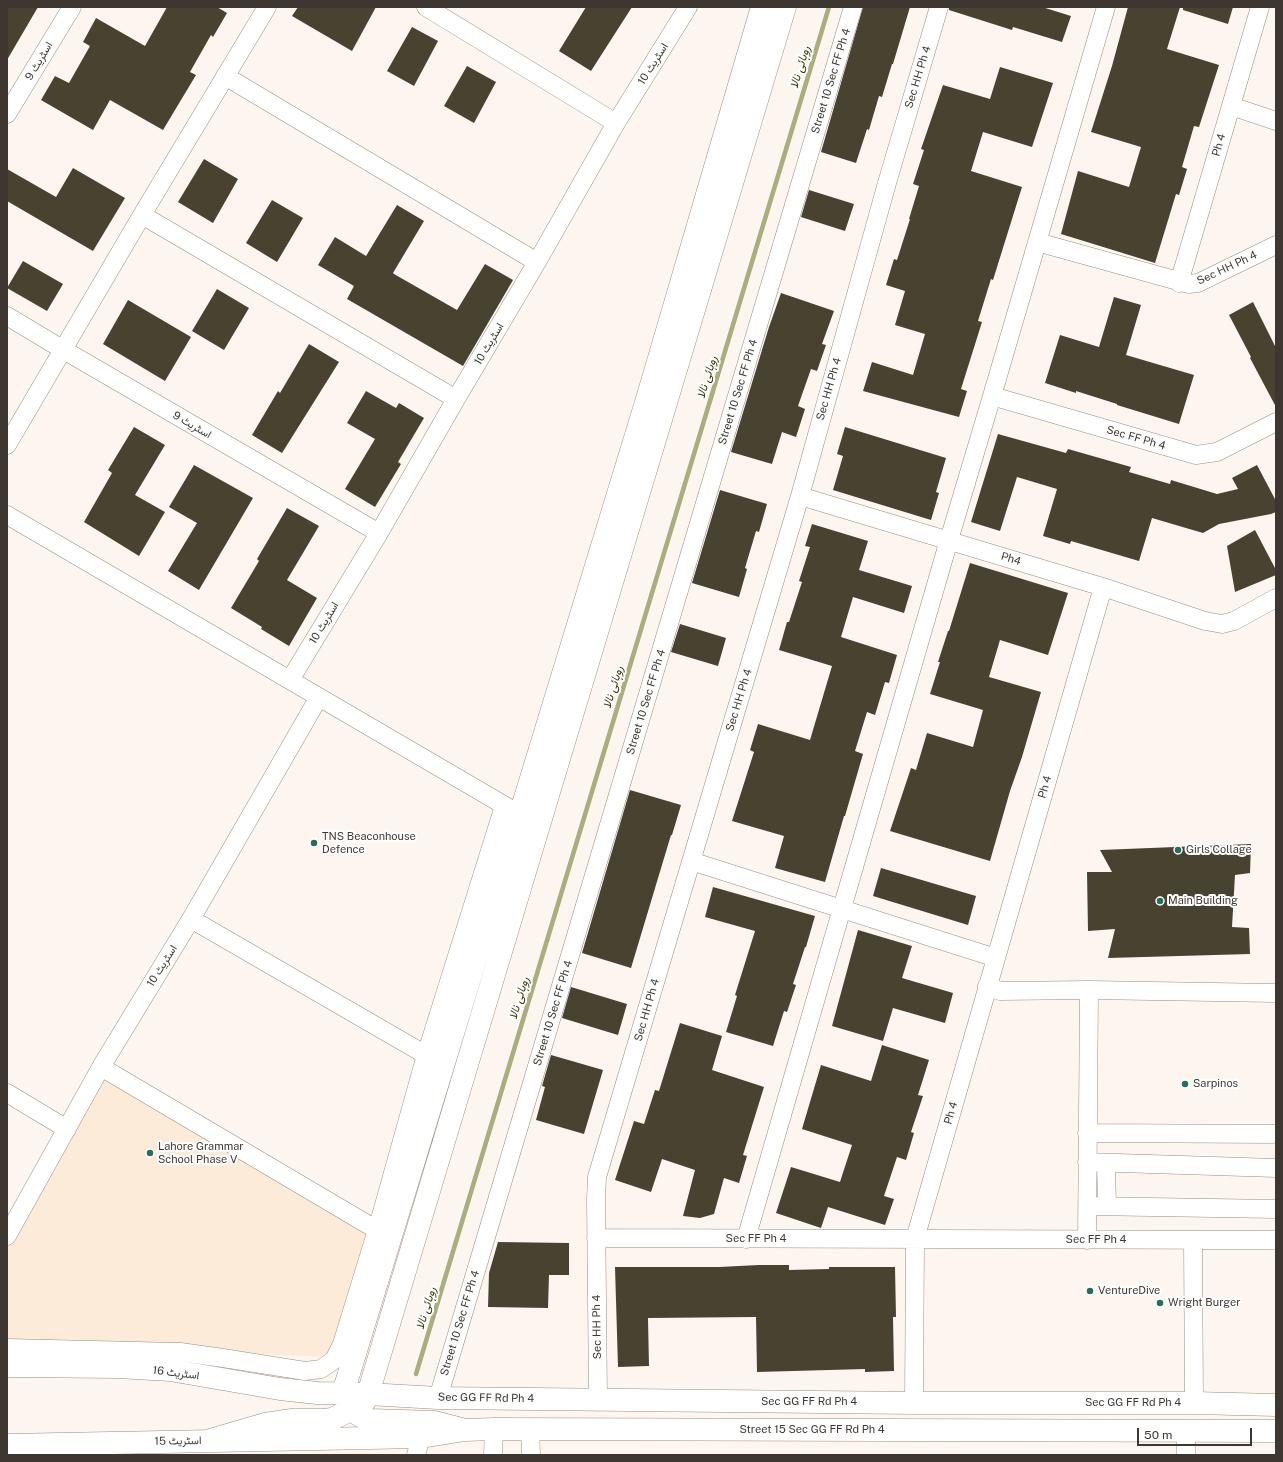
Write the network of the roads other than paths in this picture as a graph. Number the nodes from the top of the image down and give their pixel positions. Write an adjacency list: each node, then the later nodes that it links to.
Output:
1 (72, 7): 13 (street, اسٹریٹ 9)
2 (267, 7): 11 (street)
3 (426, 7): 15 (street)
4 (688, 7): 15 (street, اسٹریٹ 10)
5 (785, 7): 66 (main road)
6 (853, 7): 67 (street, Street 10 Sec FF Ph 4)
7 (939, 7): 27 (street, Sec HH Ph 4)
8 (1106, 7): 17 (street)
9 (1260, 7): 12 (street, Ph 4)
10 (758, 8): 35 (main road)
11 (225, 76): 16 (street); 19 (street)
12 (1230, 106): 14 (street); 20 (street, Ph 4)
13 (7, 114)
14 (1276, 121)
15 (616, 123): 19 (street, اسٹریٹ 10)
16 (142, 215): 22 (street); 24 (street)
17 (1037, 242): 20 (street, Sec HH Ph 4); 23 (street)
18 (1276, 245): 20 (street, Sec HH Ph 4)
19 (537, 262): 24 (street, اسٹریٹ 10)
20 (1179, 283)
21 (7, 316): 22 (street, اسٹریٹ 9)
22 (62, 349): 26 (street); 29 (street, اسٹریٹ 9)
23 (992, 396): 25 (street, Sec FF Ph 4); 30 (street)
24 (456, 399): 29 (street, اسٹریٹ 10)
25 (1276, 422)
26 (7, 444)
27 (800, 496): 30 (street, Ph4); 36 (street, Sec HH Ph 4)
28 (7, 514): 33 (street)
29 (379, 532): 33 (street, اسٹریٹ 10)
30 (949, 540): 31 (street, Ph4); 37 (street)
31 (1103, 587): 32 (street, Ph4); 39 (street, Ph 4)
32 (1276, 598)
33 (290, 680): 34 (street)
34 (319, 697): 35 (street); 38 (street, اسٹریٹ 10)
35 (512, 810): 43 (main road)
36 (691, 861): 37 (street); 58 (street, Sec HH Ph 4)
37 (842, 909): 39 (street); 59 (street)
38 (191, 919): 44 (street); 45 (street, اسٹریٹ 10)
39 (996, 958): 40 (street, Ph 4)
40 (987, 986): 41 (street); 60 (street, Ph 4)
41 (1088, 990): 42 (street); 48 (street)
42 (1276, 993)
43 (449, 1014): 44 (street); 69 (main road)
44 (426, 1055): 56 (street)
45 (101, 1067): 47 (street, اسٹریٹ 10); 56 (street)
46 (7, 1093): 47 (street)
47 (67, 1129): 57 (street, اسٹریٹ 10)
48 (1087, 1133): 49 (street); 50 (street)
49 (1276, 1134)
50 (1087, 1162): 51 (street); 53 (street)
51 (1106, 1163): 52 (street); 54 (street)
52 (1276, 1168)
53 (1088, 1206): 54 (street); 61 (street)
54 (1107, 1206): 55 (street)
55 (1276, 1209)
56 (377, 1230): 64 (street)
57 (7, 1236)
58 (596, 1238): 59 (street, Sec FF Ph 4); 68 (street, Sec HH Ph 4)
59 (746, 1239): 60 (street, Sec FF Ph 4)
60 (916, 1239): 61 (street, Sec FF Ph 4); 70 (street)
61 (1087, 1240): 62 (street, Sec FF Ph 4)
62 (1193, 1240): 63 (street, Sec FF Ph 4); 71 (street)
63 (1276, 1240)
64 (7, 1348)
65 (7, 1366): 69 (main road, اسٹریٹ 16)
66 (368, 1394): 67 (main road, Sec GG FF Rd Ph 4); 69 (main road, Sec GG FF Rd Ph 4)
67 (438, 1398): 68 (main road, Sec GG FF Rd Ph 4)
68 (598, 1400): 70 (main road, Sec GG FF Rd Ph 4)
69 (348, 1402): 75 (main road); 79 (main road)
70 (914, 1403): 71 (main road, Sec GG FF Rd Ph 4)
71 (1194, 1403): 72 (main road, Sec GG FF Rd Ph 4)
72 (1276, 1405)
73 (530, 1428): 74 (main road, Street 15 Sec GG FF Rd Ph 4); 76 (main road, Street 15 Sec GG FF Rd Ph 4); 83 (street)
74 (494, 1429): 75 (main road, Street 15 Sec GG FF Rd Ph 4); 82 (street)
75 (465, 1430): 81 (main road, Street 15 Sec GG FF Rd Ph 4)
76 (1186, 1431): 77 (main road, Street 15 Sec GG FF Rd Ph 4); 84 (street)
77 (1276, 1431)
78 (349, 1438): 79 (main road, اسٹریٹ 15); 81 (main road, Street 15 Sec GG FF Rd Ph 4)
79 (210, 1440): 80 (main road, اسٹریٹ 15)
80 (7, 1445)
81 (418, 1446)
82 (493, 1455)
83 (531, 1455)
84 (1186, 1455)

